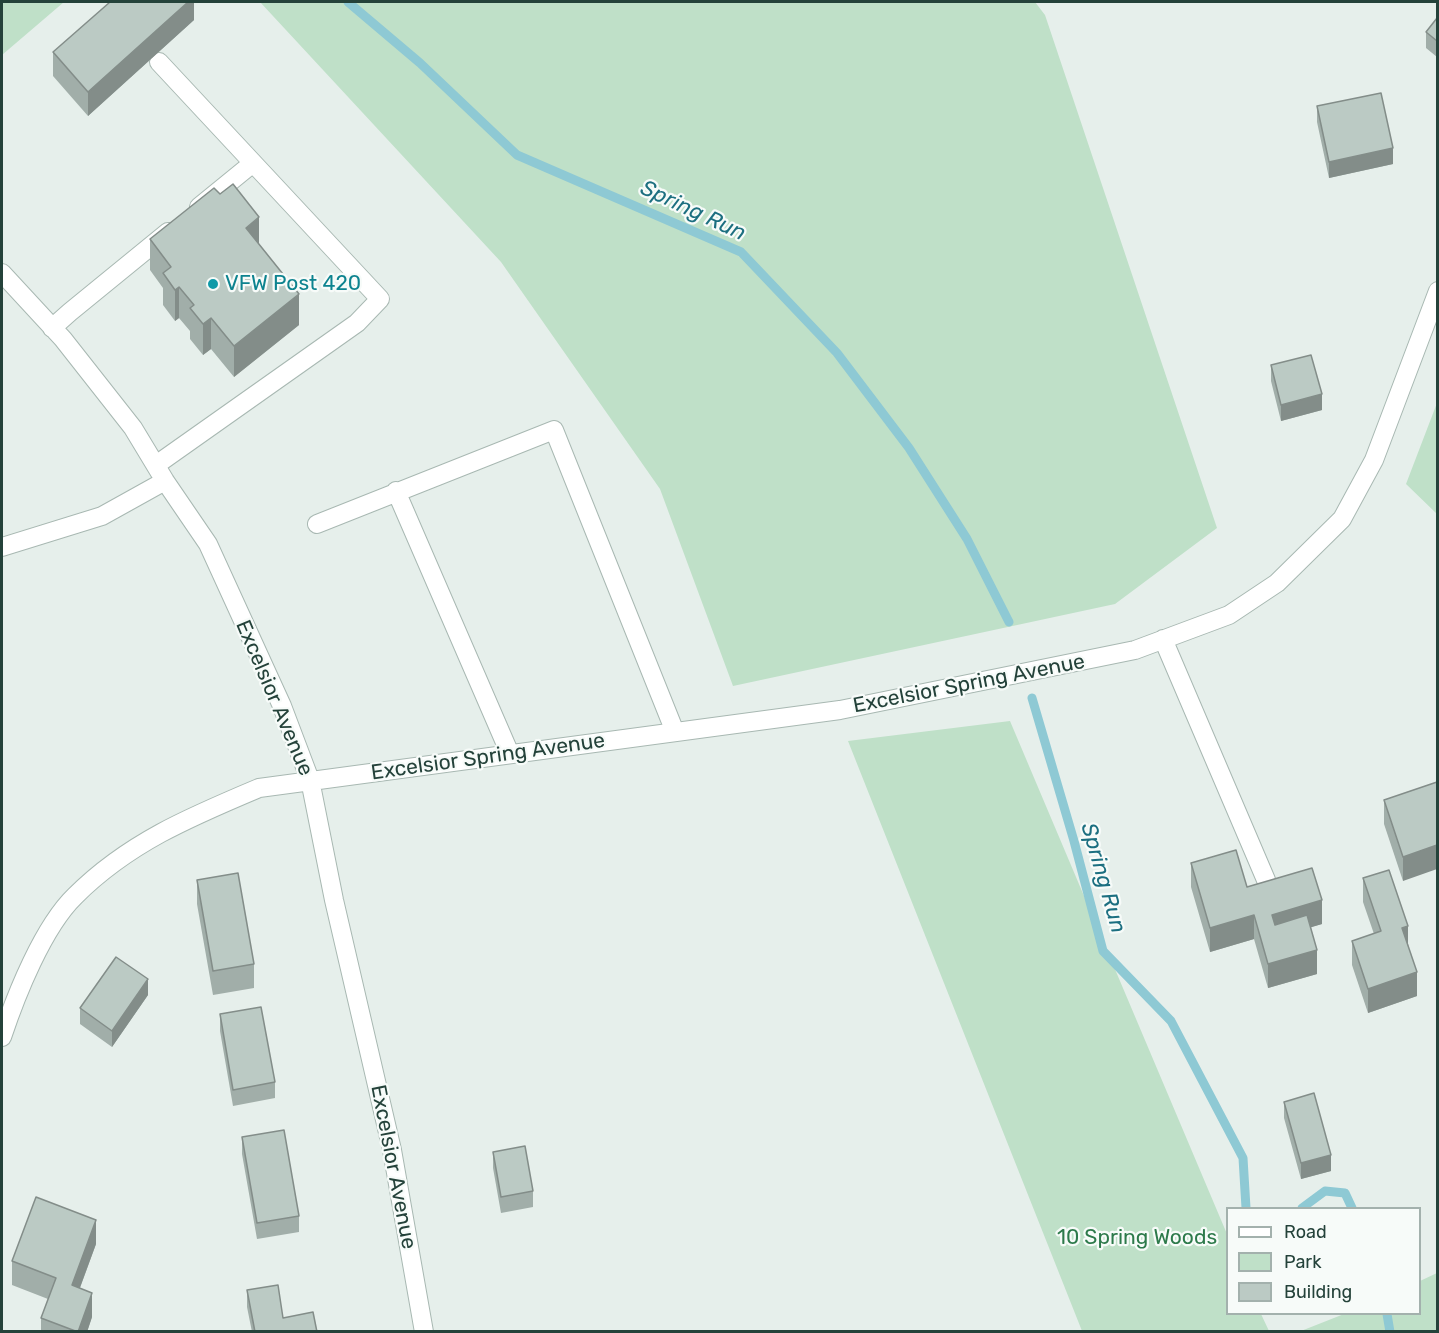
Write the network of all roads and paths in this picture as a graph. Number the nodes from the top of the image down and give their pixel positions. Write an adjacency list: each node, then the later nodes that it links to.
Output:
1 (159, 62): 2 (street)
2 (254, 163): 5 (street); 6 (street)
3 (2, 273): 5 (street, Excelsior Avenue)
4 (1437, 291): 10 (street, Excelsior Spring Avenue)
5 (52, 328): 6 (street, Excelsior Avenue)
6 (161, 473): 9 (street); 13 (street, Excelsior Avenue)
7 (396, 491): 8 (street); 11 (street); 12 (street)
8 (316, 524)
9 (2, 547)
10 (1163, 639): 11 (street, Excelsior Spring Avenue); 14 (street)
11 (675, 732): 12 (street, Excelsior Spring Avenue)
12 (510, 754): 13 (street, Excelsior Spring Avenue)
13 (310, 780): 15 (street, Excelsior Spring Avenue); 16 (street, Excelsior Avenue)
14 (1266, 880)
15 (2, 1037)
16 (424, 1332)

